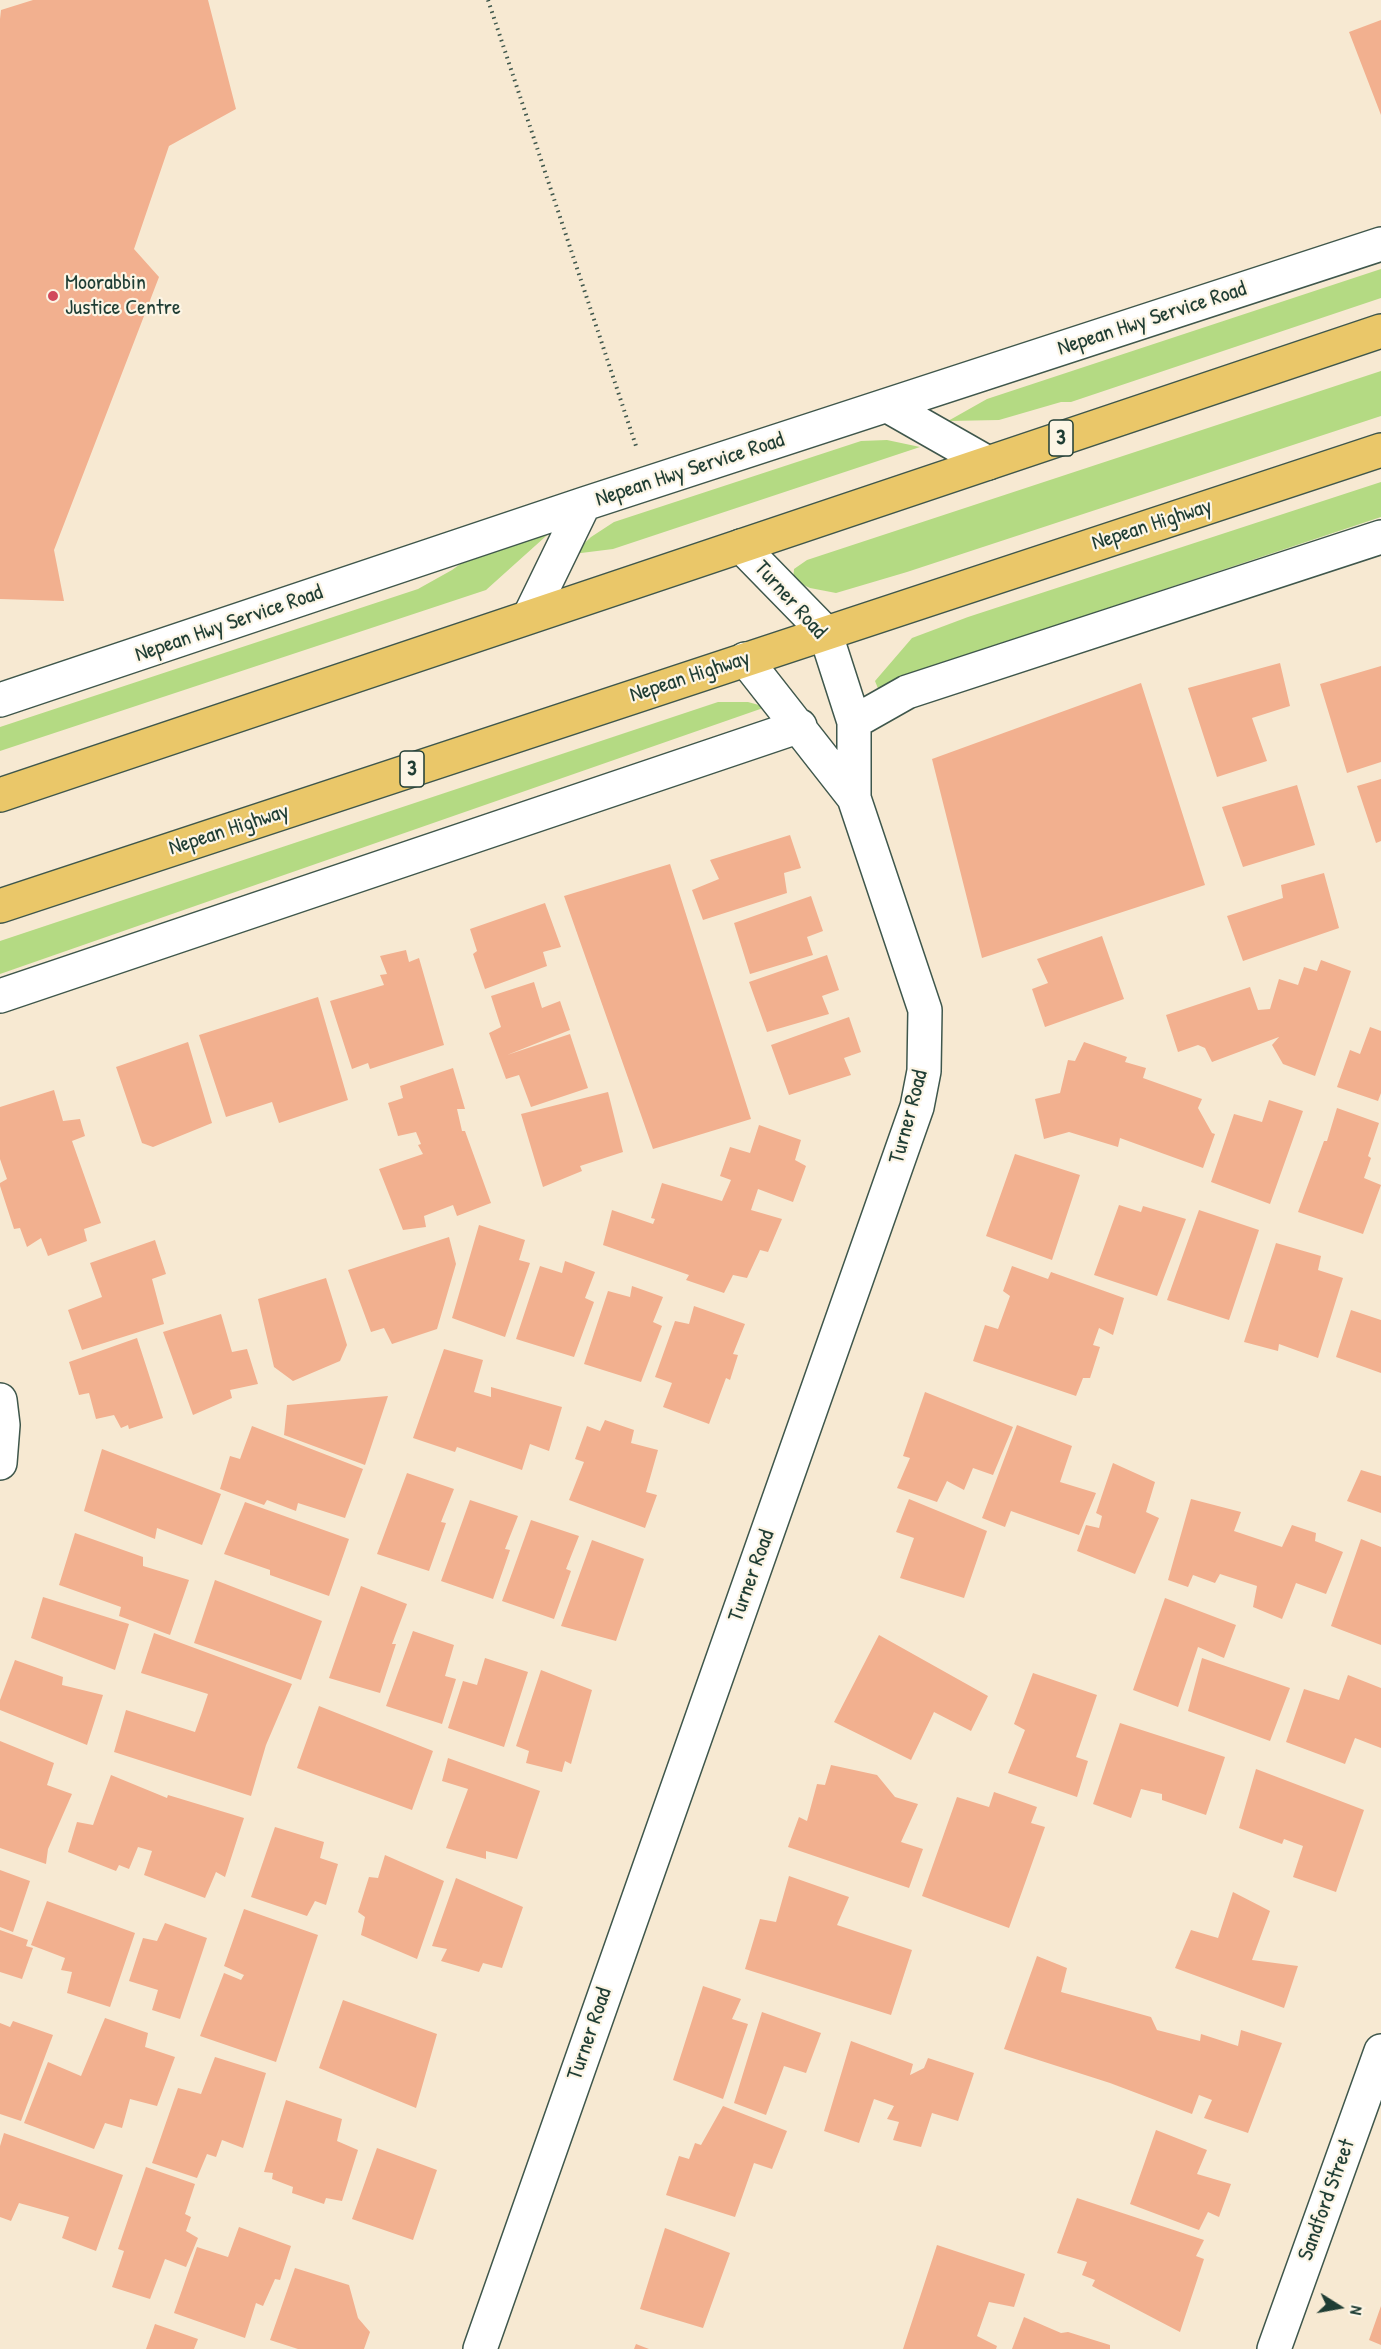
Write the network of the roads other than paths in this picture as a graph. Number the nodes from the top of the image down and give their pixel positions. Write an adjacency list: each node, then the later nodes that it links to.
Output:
1 (1381, 244): 3 (street, Nepean Hwy Service Road)
2 (1381, 331): 5 (highway, 3)
3 (888, 406): 5 (street); 6 (street, Nepean Hwy Service Road)
4 (1381, 450): 10 (highway, Nepean Highway / 3)
5 (988, 463): 8 (highway, 3)
6 (584, 504): 9 (street); 12 (street, Nepean Hwy Service Road)
7 (1381, 537): 13 (street)
8 (741, 546): 9 (highway, 3); 10 (street, Turner Road)
9 (530, 615): 15 (highway, 3)
10 (825, 632): 11 (highway, Nepean Highway / 3); 13 (street, Turner Road)
11 (745, 659): 14 (street, Turner Road); 17 (highway, Nepean Highway / 3)
12 (0, 700)
13 (854, 722): 16 (street, Turner Road)
14 (800, 726): 16 (street, Turner Road); 18 (street)
15 (0, 795)
16 (854, 798): 22 (street, Turner Road)
17 (0, 906)
18 (0, 996)
19 (0, 1400): 20 (street)
20 (0, 1463)
21 (1381, 2051): 23 (street, Sandford Street)
22 (480, 2349)
23 (1274, 2349)

